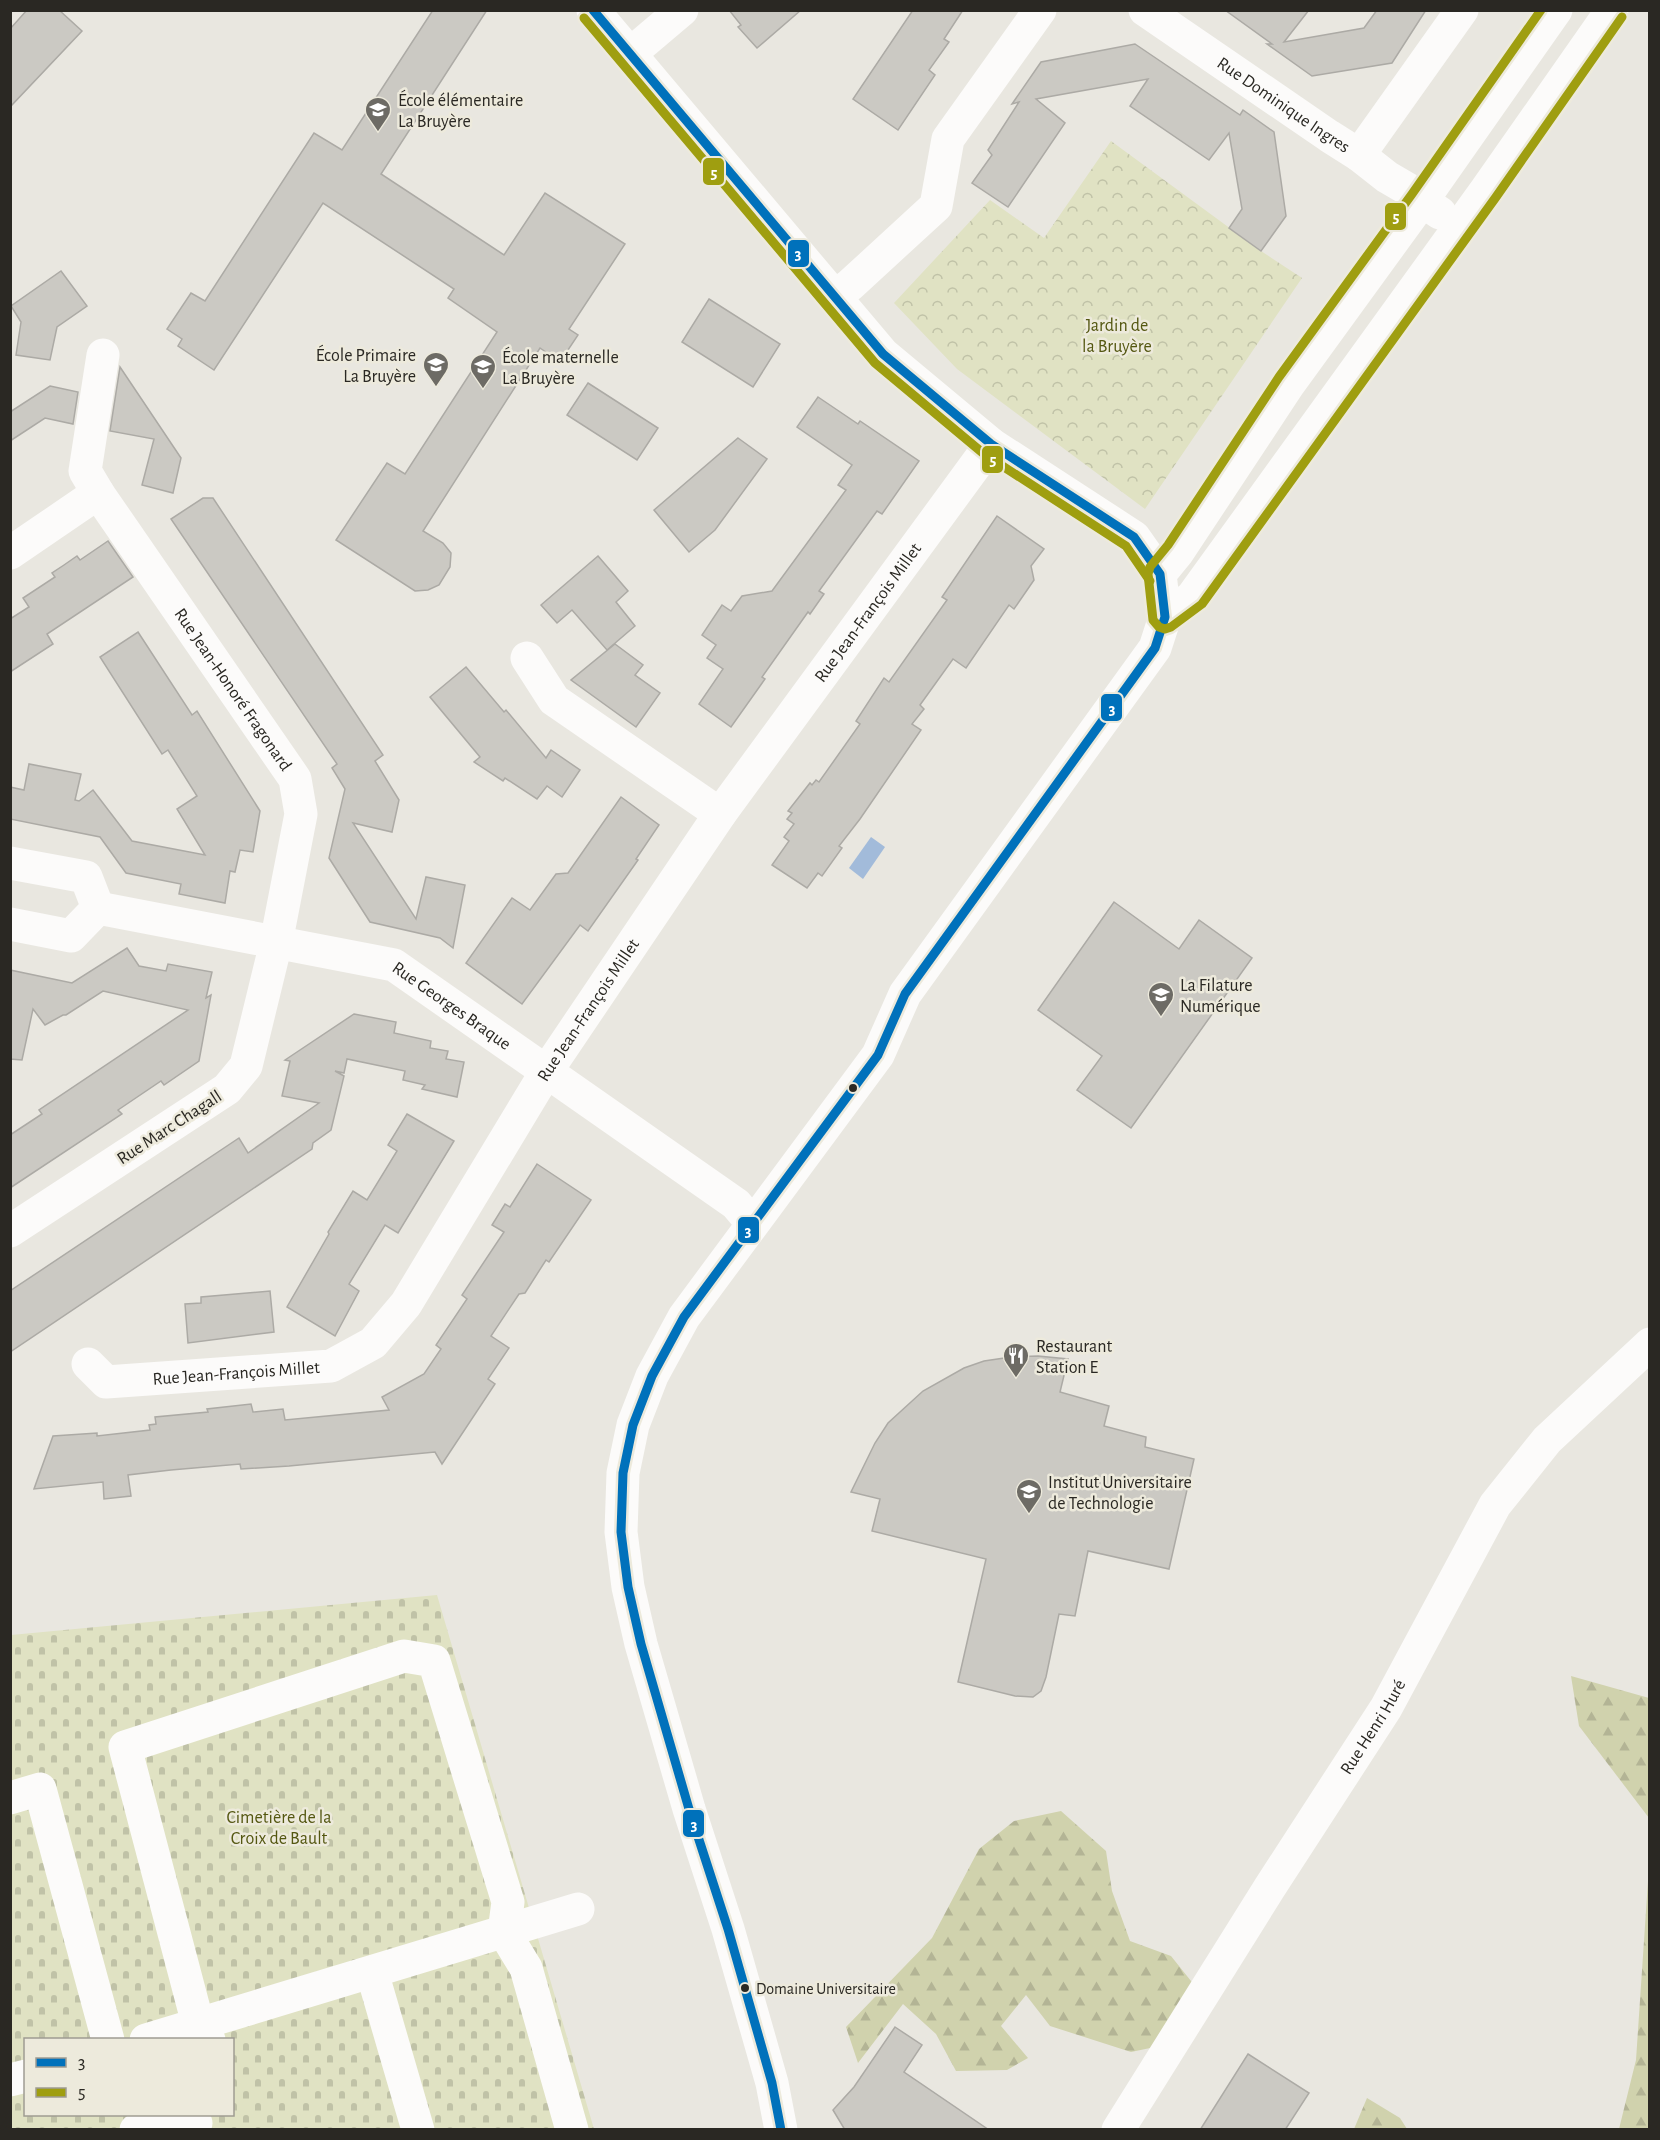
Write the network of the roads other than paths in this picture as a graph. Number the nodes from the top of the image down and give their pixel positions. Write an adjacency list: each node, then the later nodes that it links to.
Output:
1 (593, 10): 8 (street)
2 (682, 10): 8 (street)
3 (1040, 10): 12 (street)
4 (1145, 10): 9 (street, Rue Dominique Ingres)
5 (1462, 10): 9 (street)
6 (1556, 10): 10 (street)
7 (1612, 10): 11 (street)
8 (630, 54): 12 (street)
9 (1359, 155): 10 (street, Rue Dominique Ingres)
10 (1422, 201): 11 (street, Rue Dominique Ingres); 17 (street)
11 (1459, 225): 18 (street)
12 (834, 297): 14 (street)
13 (103, 355): 15 (street, Rue Jean-Honoré Fragonard)
14 (991, 444): 17 (street); 20 (street, Rue Jean-François Millet)
15 (98, 493): 16 (street); 24 (street, Rue Jean-Honoré Fragonard)
16 (10, 553)
17 (1160, 574): 18 (street)
18 (1165, 617): 26 (street)
19 (526, 658): 20 (street)
20 (720, 814): 25 (street, Rue Jean-François Millet)
21 (10, 862): 22 (street)
22 (98, 908): 23 (street); 24 (street, Rue Georges Braque)
23 (10, 924)
24 (276, 943): 25 (street, Rue Georges Braque); 27 (street, Rue Marc Chagall)
25 (546, 1072): 26 (street, Rue Georges Braque); 29 (street, Rue Jean-François Millet)
26 (752, 1223): 41 (street)
27 (10, 1231)
28 (1650, 1344): 42 (street, Rue Henri Huré)
29 (88, 1364)
30 (11, 1795): 35 (street)
31 (578, 1909): 32 (street)
32 (504, 1932): 33 (street); 34 (street); 40 (street)
33 (372, 1972): 34 (street); 39 (street)
34 (203, 2032): 36 (street)
35 (107, 2038)
36 (160, 2038)
37 (198, 2122): 38 (street)
38 (136, 2130)
39 (418, 2130)
40 (572, 2130)
41 (781, 2130)
42 (1118, 2130)

